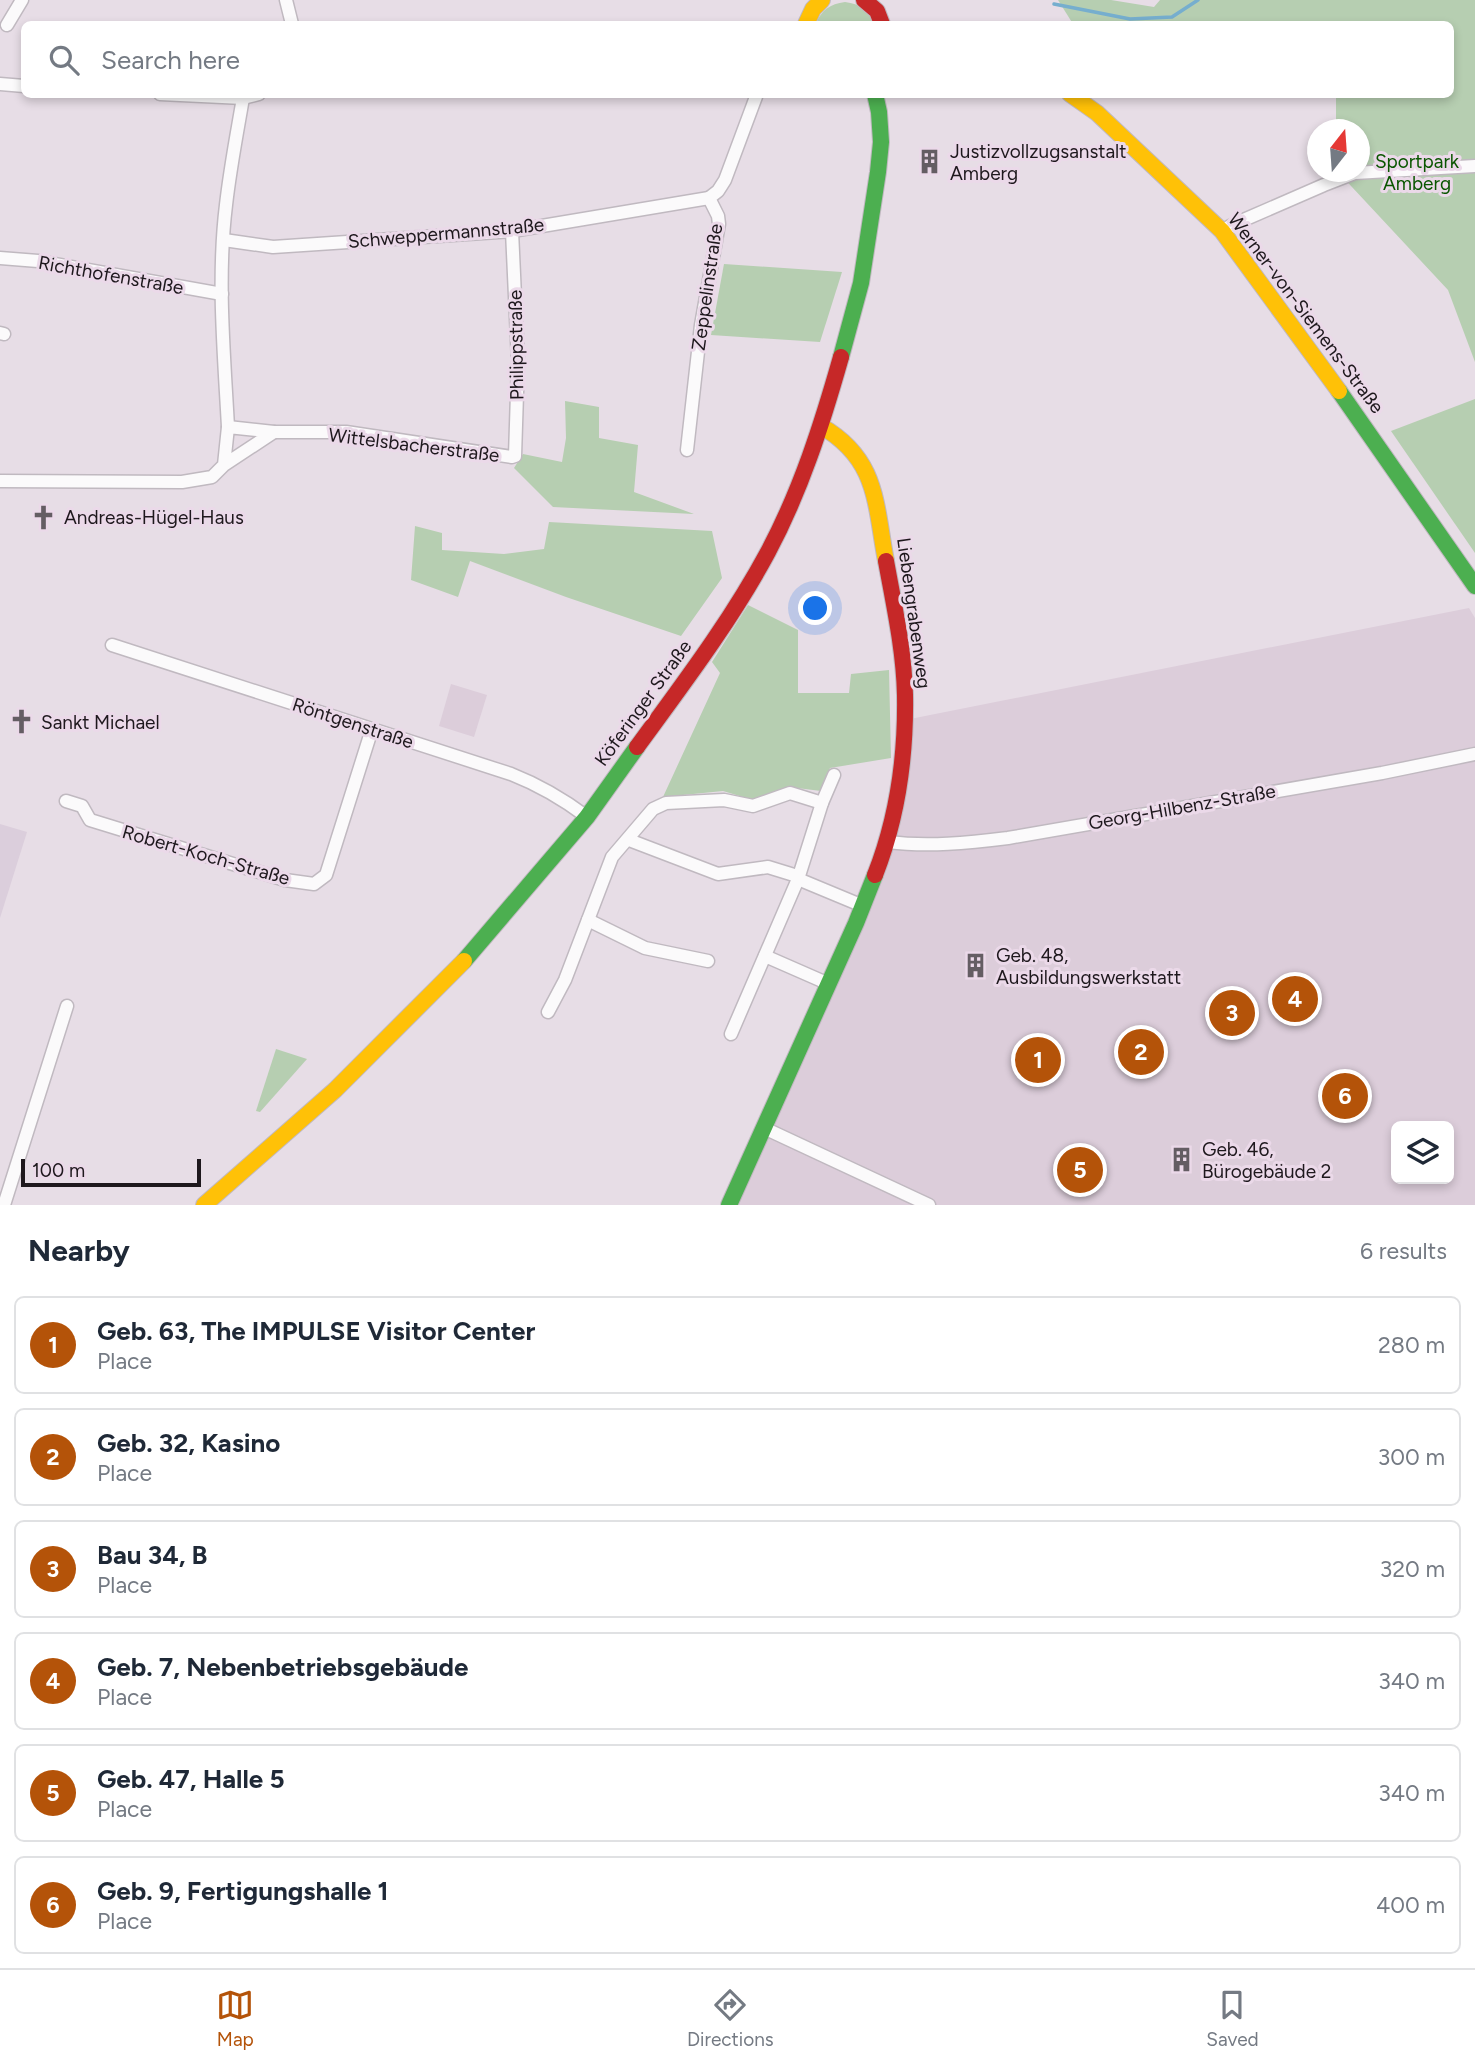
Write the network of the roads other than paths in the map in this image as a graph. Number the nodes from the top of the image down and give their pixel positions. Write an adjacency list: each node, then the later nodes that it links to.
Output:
1 (22, 0): 8 (street)
2 (286, 0): 5 (street)
3 (864, 0): 7 (street)
4 (812, 3): 6 (street)
5 (291, 21)
6 (807, 21)
7 (881, 21)
8 (8, 25)
9 (0, 84): 10 (street)
10 (21, 86)
11 (243, 98): 19 (street)
12 (756, 98): 16 (street, Zeppelinstraße)
13 (876, 98): 22 (street, Köferinger Straße)
14 (1076, 98): 18 (street, Werner-von-Siemens-Straße)
15 (1475, 166): 18 (street)
16 (709, 198): 17 (street, Schweppermannstraße); 25 (street, Zeppelinstraße)
17 (512, 231): 19 (street, Schweppermannstraße); 26 (street, Philippstraße)
18 (1222, 231): 29 (street, Werner-von-Siemens-Straße)
19 (224, 240): 21 (street)
20 (0, 258): 21 (street, Richthofenstraße)
21 (222, 293): 23 (street)
22 (821, 426): 36 (street, Köferinger Straße); 38 (street, Liebengrabenweg)
23 (228, 427): 24 (street, Wittelsbacherstraße); 27 (street)
24 (274, 432): 26 (street, Wittelsbacherstraße); 27 (street)
25 (687, 450)
26 (512, 457)
27 (224, 466): 28 (street)
28 (0, 481)
29 (1475, 586)
30 (112, 645): 31 (street, Röntgenstraße)
31 (372, 729): 34 (street, Robert-Koch-Straße); 36 (street, Röntgenstraße)
32 (1475, 754): 38 (street, Georg-Hilbenz-Straße)
33 (834, 775): 35 (street)
34 (66, 801)
35 (822, 803): 37 (street); 39 (street)
36 (587, 817): 50 (street, Köferinger Straße)
37 (629, 840): 39 (street); 41 (street)
38 (888, 842): 40 (street, Liebengrabenweg)
39 (797, 879): 40 (street); 42 (street)
40 (863, 906): 44 (street, Liebengrabenweg)
41 (588, 920): 43 (street); 46 (street)
42 (765, 956): 44 (street); 47 (street)
43 (708, 961)
44 (829, 984): 48 (street, Liebengrabenweg)
45 (68, 1006): 49 (street)
46 (548, 1012)
47 (731, 1034)
48 (764, 1128): 51 (street, Liebengrabenweg); 52 (street)
49 (4, 1205)
50 (204, 1205)
51 (729, 1205)
52 (929, 1205)

